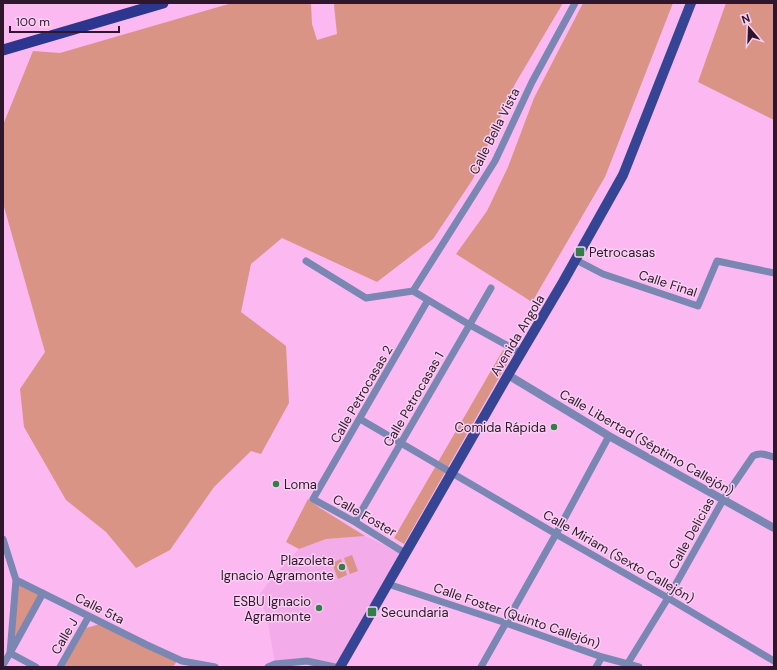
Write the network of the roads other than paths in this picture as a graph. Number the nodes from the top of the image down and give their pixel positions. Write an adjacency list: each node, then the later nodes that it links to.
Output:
1 (163, 3): 4 (highway)
2 (575, 3): 9 (street, Calle Bella Vista)
3 (691, 3): 5 (main road, Avenida Angola)
4 (3, 50)
5 (576, 260): 7 (street, Calle Final); 12 (main road, Avenida Angola)
6 (306, 261): 9 (street)
7 (774, 274)
8 (491, 288): 11 (street, Calle Petrocasas 1)
9 (413, 291): 10 (street)
10 (428, 300): 11 (street); 14 (street, Calle Petrocasas 2)
11 (470, 325): 12 (street); 16 (street, Calle Petrocasas 1)
12 (521, 353): 13 (main road, Avenida Angola)
13 (508, 375): 15 (street, Calle Libertad (Séptimo Callejón)); 18 (main road, Avenida Angola)
14 (360, 419): 16 (street, Calle Miriam (Sexto Callejón)); 19 (street, Calle Petrocasas 2)
15 (609, 436): 20 (street, Calle Libertad (Séptimo Callejón)); 23 (street)
16 (401, 443): 18 (street, Calle Miriam (Sexto Callejón)); 21 (street, Calle Petrocasas 1)
17 (774, 457): 20 (street, Calle Delicias)
18 (451, 473): 23 (street, Calle Miriam (Sexto Callejón)); 25 (main road, Avenida Angola)
19 (313, 499): 21 (street, Calle Foster)
20 (723, 500): 22 (street, Calle Libertad (Séptimo Callejón)); 29 (street, Calle Delicias)
21 (354, 522): 25 (street, Calle Foster)
22 (774, 528)
23 (556, 534): 29 (street, Calle Miriam (Sexto Callejón)); 31 (street)
24 (3, 539): 26 (street)
25 (405, 553): 27 (main road, Avenida Angola)
26 (16, 580): 28 (street, Calle 5ta); 32 (street)
27 (388, 584): 31 (street, Calle Foster (Quinto Callejón)); 43 (main road, Avenida Angola)
28 (43, 593): 30 (street, Calle 5ta); 32 (street)
29 (668, 598): 34 (street, Calle Miriam (Sexto Callejón)); 35 (street, Calle Delicias)
30 (89, 616): 36 (street, Calle 5ta); 39 (street, Calle J)
31 (506, 623): 33 (street, Calle Foster (Quinto Callejón)); 44 (street)
32 (10, 652): 37 (street); 38 (street)
33 (602, 657): 35 (street, Calle Foster (Quinto Callejón)); 45 (street)
34 (774, 661)
35 (628, 663): 46 (street, Calle Foster (Quinto Callejón))
36 (181, 664): 40 (street, Calle 5ta)
37 (3, 665)
38 (36, 667)
39 (60, 667)
40 (215, 667)
41 (268, 667): 42 (street)
42 (335, 667)
43 (340, 667)
44 (481, 667)
45 (596, 667)
46 (639, 667)

